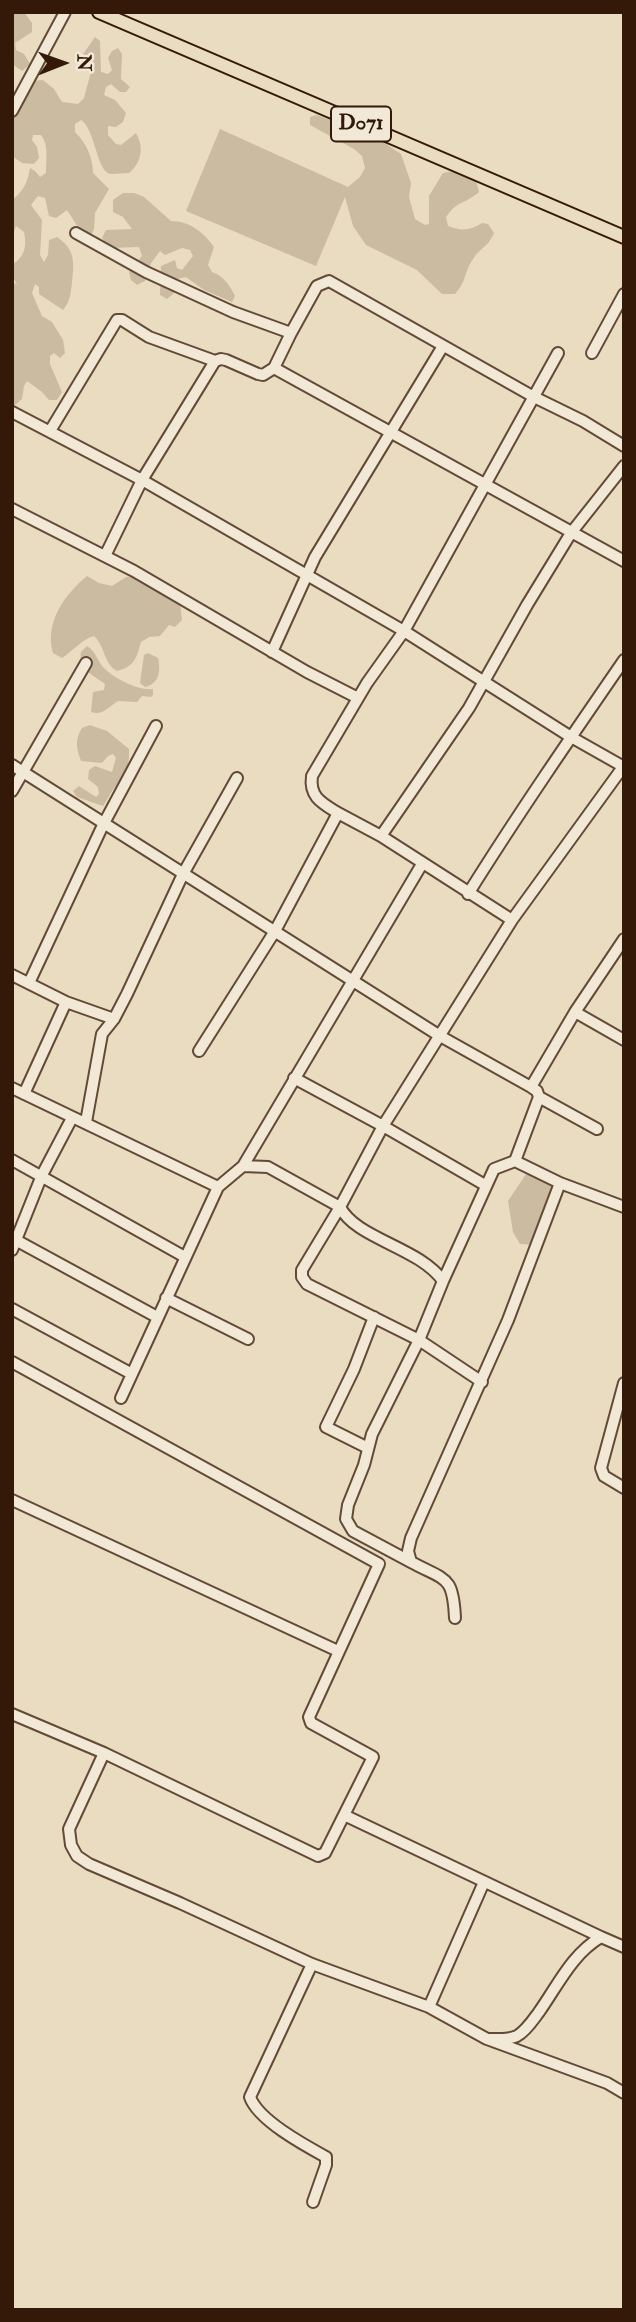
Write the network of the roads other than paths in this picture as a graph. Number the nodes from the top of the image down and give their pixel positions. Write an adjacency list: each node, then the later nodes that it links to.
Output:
1 (65, 12): 3 (street)
2 (99, 12): 5 (main road, D071)
3 (12, 111)
4 (76, 233): 7 (street)
5 (624, 237)
6 (624, 294): 9 (street)
7 (291, 333): 8 (street); 12 (street)
8 (443, 346): 13 (street); 16 (street)
9 (592, 353)
10 (558, 354): 13 (street)
11 (215, 361): 12 (street); 15 (street); 19 (street)
12 (274, 368): 16 (street)
13 (534, 397): 17 (street); 20 (street)
14 (12, 412): 15 (street)
15 (50, 431): 19 (street)
16 (390, 433): 20 (street); 25 (street)
17 (624, 446)
18 (624, 466): 22 (street)
19 (142, 480): 23 (street); 25 (street)
20 (485, 486): 22 (street); 26 (street)
21 (12, 509): 23 (street)
22 (571, 533): 24 (street); 30 (street)
23 (105, 556): 27 (street)
24 (624, 561)
25 (306, 576): 26 (street); 27 (street)
26 (404, 631): 30 (street); 31 (street)
27 (272, 652): 31 (street)
28 (624, 660): 33 (street)
29 (86, 663): 35 (street)
30 (484, 680): 33 (street); 40 (street)
31 (358, 698): 38 (street)
32 (156, 726): 39 (street)
33 (571, 737): 34 (street); 43 (street)
34 (623, 767): 44 (street)
35 (17, 768): 37 (street); 39 (street)
36 (237, 778): 42 (street)
37 (12, 791)
38 (338, 813): 40 (street); 45 (street)
39 (103, 825): 42 (street); 49 (street)
40 (381, 836): 41 (street)
41 (422, 864): 43 (street); 48 (street)
42 (183, 874): 45 (street); 52 (street)
43 (468, 894): 44 (street)
44 (512, 920): 53 (street)
45 (275, 931): 48 (street); 55 (street)
46 (624, 939): 51 (street)
47 (12, 975): 49 (street)
48 (354, 980): 53 (street); 56 (street)
49 (29, 983): 50 (street)
50 (66, 1002): 52 (street); 59 (street)
51 (575, 1012): 54 (street); 57 (street)
52 (114, 1019): 62 (street)
53 (440, 1036): 57 (street); 63 (street)
54 (624, 1040)
55 (199, 1051)
56 (294, 1079): 63 (street); 65 (street)
57 (531, 1087): 60 (street)
58 (12, 1088): 59 (street)
59 (24, 1094): 61 (street)
60 (539, 1097): 64 (street); 67 (street)
61 (72, 1118): 62 (street); 70 (street)
62 (86, 1122): 73 (street)
63 (383, 1126): 72 (street); 74 (street)
64 (597, 1129)
65 (254, 1147): 68 (street); 69 (street)
66 (12, 1160): 70 (street)
67 (514, 1161): 71 (street); 72 (street)
68 (243, 1166): 69 (street); 73 (street)
69 (268, 1167): 74 (street)
70 (42, 1175): 76 (street); 77 (street)
71 (560, 1183): 75 (street); 87 (street)
72 (485, 1185): 78 (street)
73 (218, 1186): 77 (street)
74 (340, 1207): 78 (street); 82 (street)
75 (624, 1207)
76 (14, 1243): 81 (street)
77 (185, 1257): 79 (street)
78 (443, 1281): 84 (street)
79 (166, 1298): 81 (street); 83 (street)
80 (12, 1309): 86 (street)
81 (158, 1317): 86 (street)
82 (374, 1318): 84 (street); 90 (street)
83 (247, 1339)
84 (419, 1340): 87 (street); 90 (street)
85 (12, 1362): 95 (street)
86 (132, 1374): 89 (street)
87 (482, 1382): 94 (street)
88 (624, 1383): 91 (street)
89 (121, 1398)
90 (368, 1448): 93 (street)
91 (624, 1488)
92 (12, 1500): 97 (street)
93 (387, 1549): 94 (street); 95 (street)
94 (411, 1562): 96 (street)
95 (379, 1564): 97 (street)
96 (455, 1618)
97 (338, 1651): 100 (street)
98 (12, 1714): 99 (street)
99 (104, 1754): 100 (street); 104 (street)
100 (344, 1815): 101 (street)
101 (484, 1882): 102 (street); 105 (street)
102 (601, 1937): 103 (street); 106 (street)
103 (624, 1947)
104 (312, 1964): 105 (street); 108 (street)
105 (429, 2007): 106 (street)
106 (487, 2039): 107 (street)
107 (624, 2093)
108 (313, 2202)

